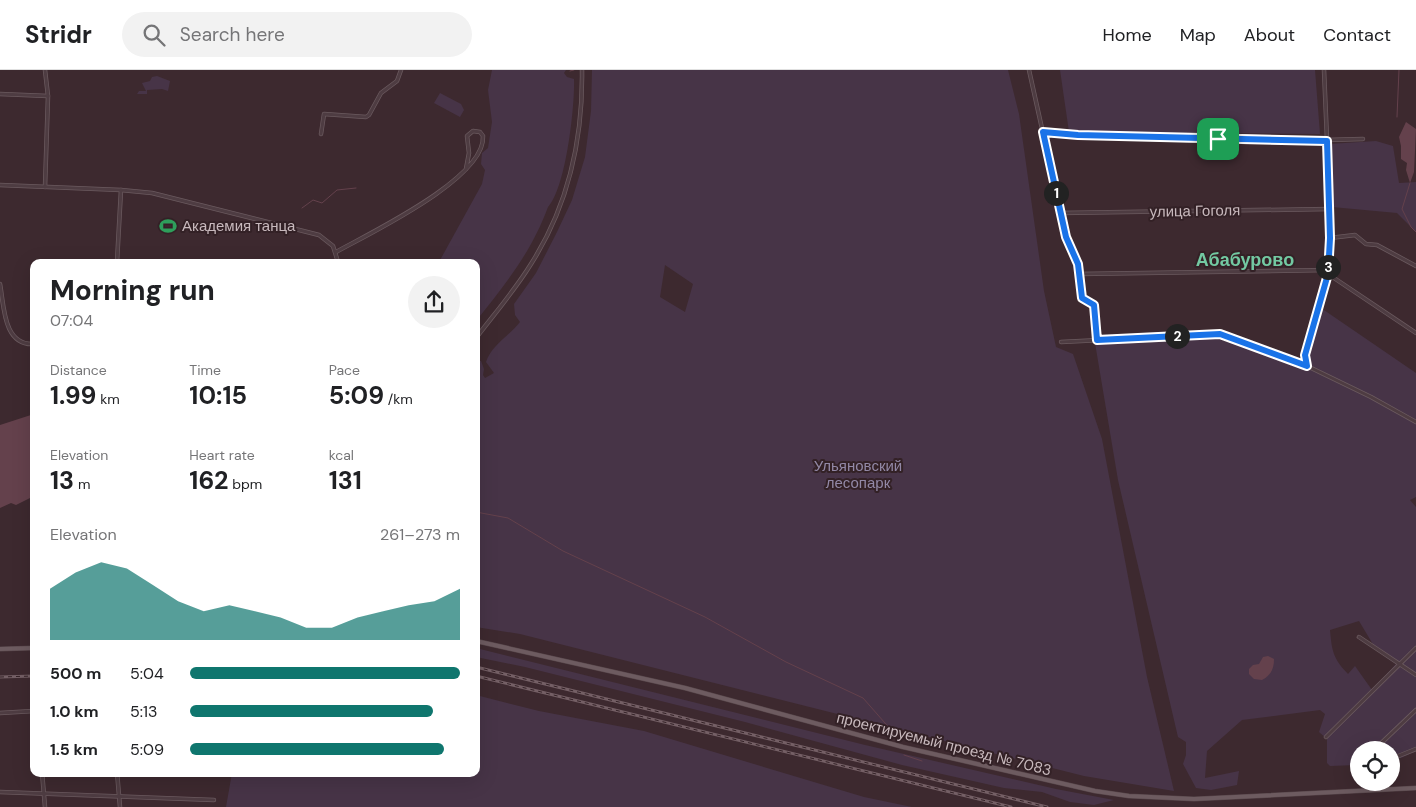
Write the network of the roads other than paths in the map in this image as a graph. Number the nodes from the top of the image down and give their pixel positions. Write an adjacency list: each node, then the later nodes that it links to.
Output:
1 (45, 70): 7 (street)
2 (401, 70): 9 (street)
3 (582, 70): 26 (street)
4 (1029, 70): 8 (street)
5 (1324, 70): 11 (street)
6 (0, 94): 7 (street)
7 (48, 96): 14 (street)
8 (1043, 132): 11 (street); 17 (street)
9 (321, 134)
10 (1363, 139): 11 (street)
11 (1327, 141): 16 (street)
12 (466, 169): 12 (street); 19 (street)
13 (0, 185): 14 (street)
14 (45, 187): 15 (street)
15 (121, 190): 19 (street); 20 (street)
16 (1330, 209): 17 (street, улица Гоголя); 18 (street)
17 (1060, 213): 24 (street)
18 (1330, 238): 22 (street); 23 (street)
19 (336, 252): 21 (street)
20 (117, 259)
21 (337, 259)
22 (1416, 266)
23 (1328, 272): 24 (street); 27 (street); 31 (street)
24 (1080, 274): 28 (street)
25 (0, 284): 30 (street)
26 (480, 333)
27 (1416, 333)
28 (1097, 340): 29 (street); 31 (street)
29 (1061, 342)
30 (30, 343)
31 (1307, 366): 32 (street)
32 (1416, 422)
33 (1359, 637): 38 (street)
34 (480, 642): 49 (main road, проектируемый проезд № 7083)
35 (30, 648): 37 (main road)
36 (1416, 648): 38 (street)
37 (0, 649)
38 (1402, 664): 39 (street); 43 (street)
39 (1416, 675)
40 (1416, 710): 44 (street)
41 (30, 711): 42 (street)
42 (0, 713)
43 (1326, 737)
44 (1383, 741)
45 (1416, 750): 46 (street)
46 (1400, 756)
47 (42, 777): 51 (street)
48 (117, 777): 52 (street)
49 (1416, 788)
50 (0, 792): 51 (street)
51 (44, 794): 52 (street); 54 (street)
52 (119, 796): 53 (street); 55 (street)
53 (214, 800)
54 (45, 807)
55 (120, 807)

